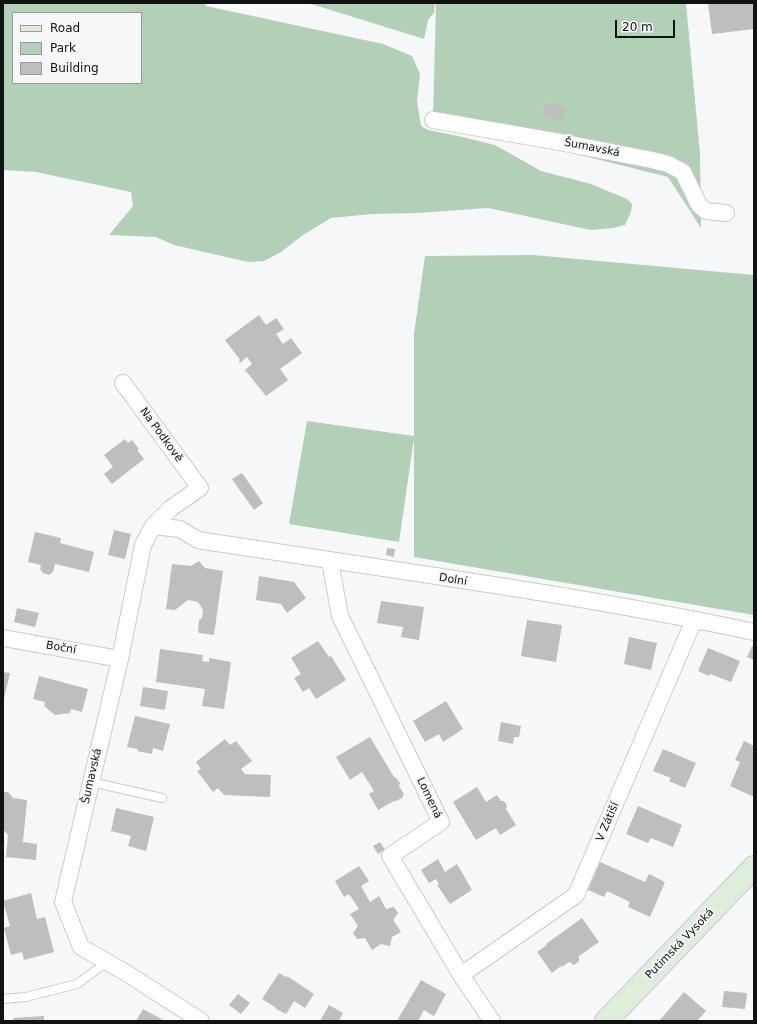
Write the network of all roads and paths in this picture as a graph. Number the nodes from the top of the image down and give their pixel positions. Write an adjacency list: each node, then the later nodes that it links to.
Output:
1 (433, 120): 2 (street, Šumavská)
2 (726, 213)
3 (123, 383): 4 (street, Na Podkově)
4 (200, 488): 5 (street, Šumavská)
5 (153, 526): 6 (street, Dolní); 10 (street, Šumavská)
6 (330, 560): 7 (street, Dolní); 15 (street, Lomená)
7 (694, 620): 8 (street, Dolní); 15 (street, V Zátiší)
8 (754, 632)
9 (3, 638): 10 (street, Boční)
10 (120, 659): 11 (street, Šumavská)
11 (91, 782): 12 (lane); 14 (street, Šumavská)
12 (162, 798)
13 (754, 867): 19 (main road, Putimská Vysoká)
14 (107, 962): 16 (lane); 17 (street, Šumavská)
15 (461, 975): 18 (street, Lomená)
16 (3, 999)
17 (201, 1021)
18 (492, 1021)
19 (606, 1021)

